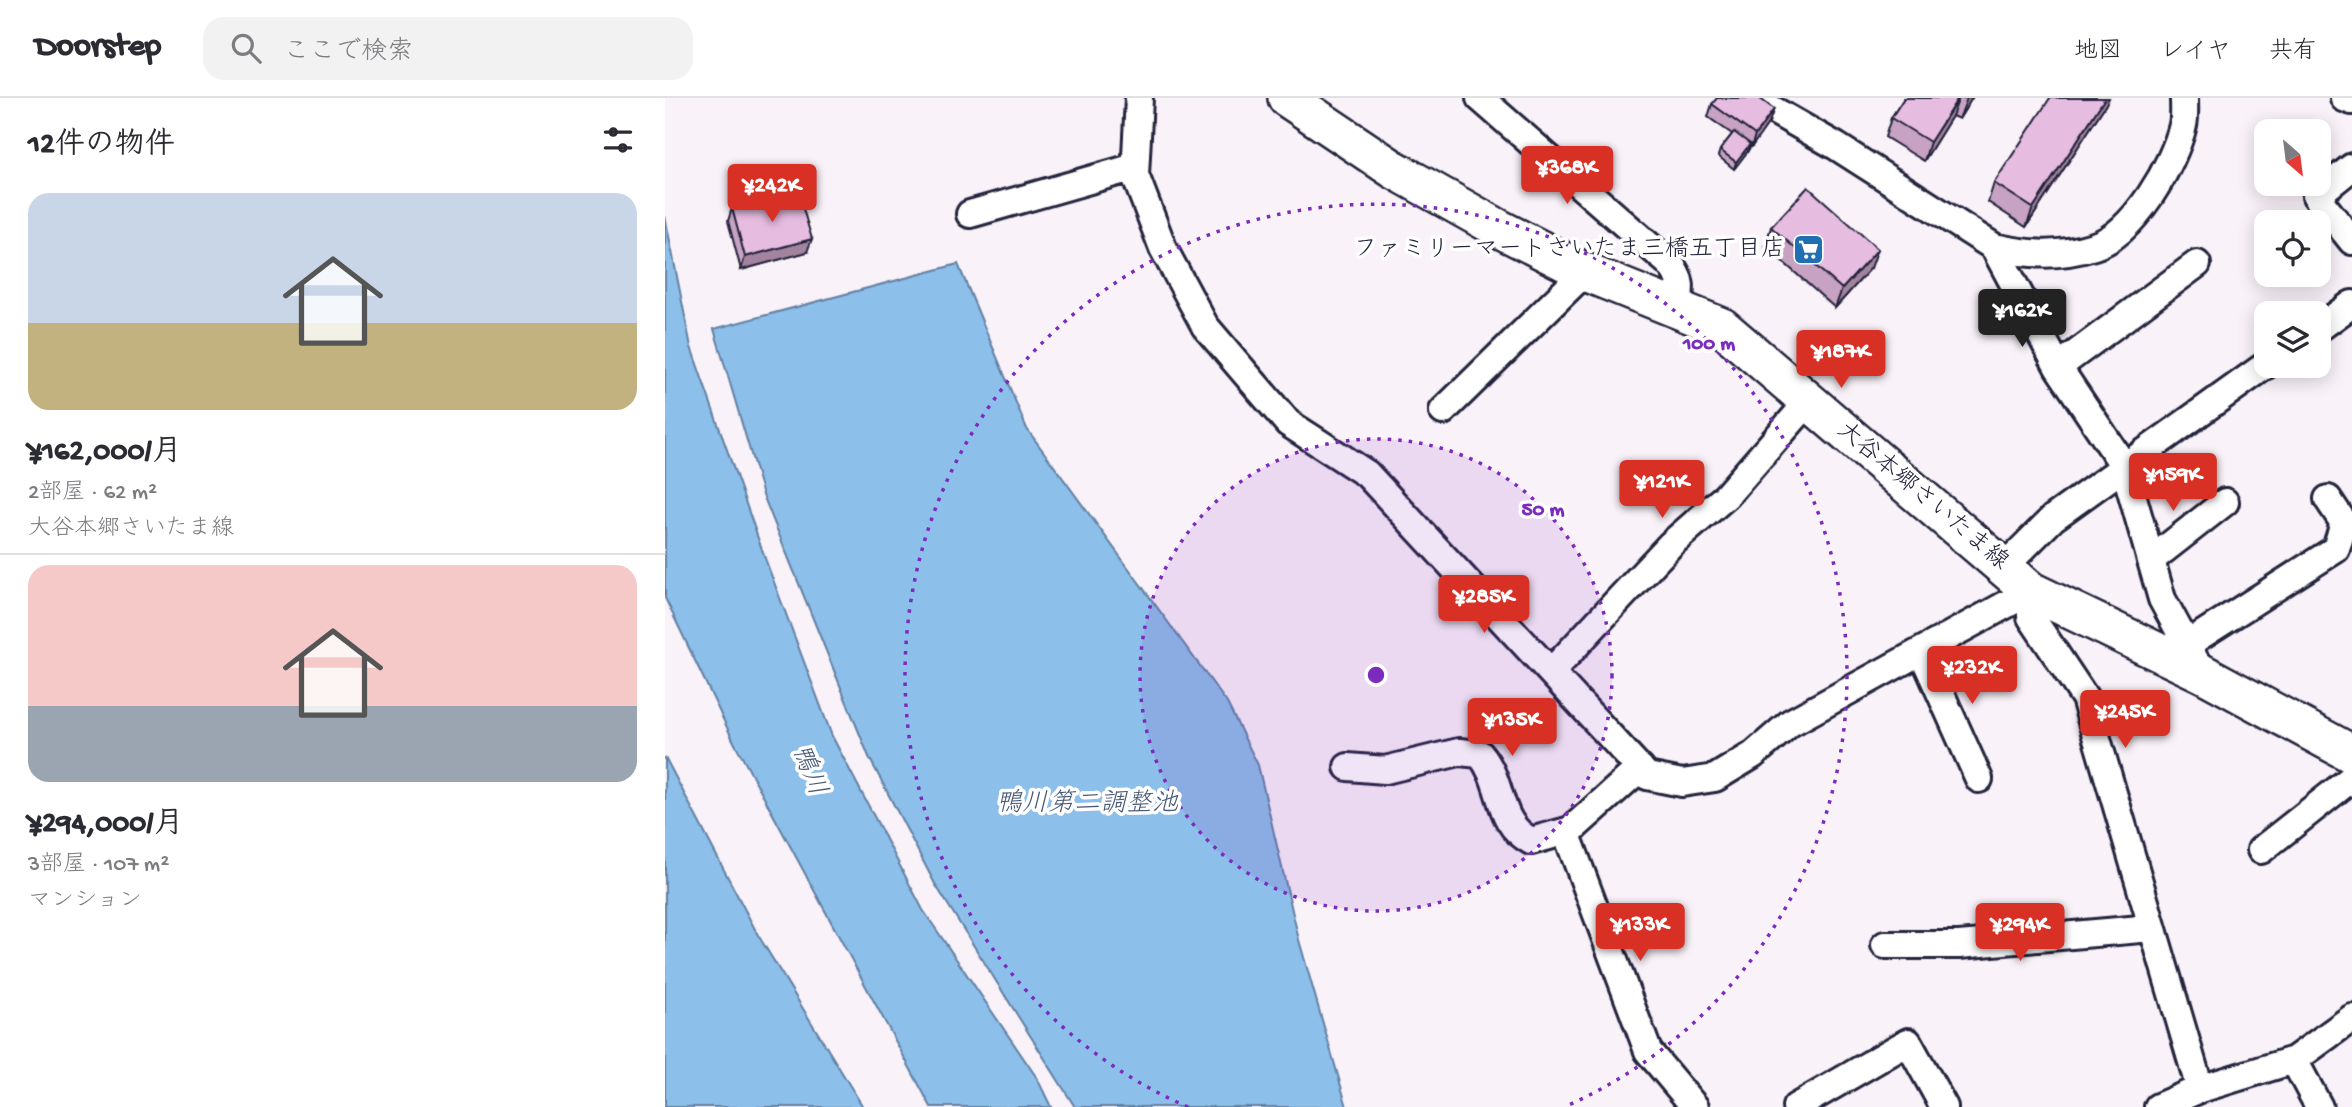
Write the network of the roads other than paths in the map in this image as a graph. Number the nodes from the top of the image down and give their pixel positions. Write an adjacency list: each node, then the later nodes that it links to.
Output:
1 (1139, 98): 8 (street)
2 (1287, 98): 14 (main road, 大谷本郷さいたま線)
3 (1480, 98): 16 (street)
4 (1752, 98): 12 (street)
5 (2184, 98): 12 (street)
6 (2344, 98): 7 (street)
7 (2352, 101)
8 (1135, 167): 10 (street); 30 (street)
9 (2352, 167): 11 (street)
10 (970, 214)
11 (2352, 241)
12 (1994, 247): 18 (street)
13 (2197, 264): 18 (street)
14 (1585, 272): 16 (main road, 大谷本郷さいたま線); 21 (street)
15 (2352, 304): 17 (street)
16 (1677, 309): 20 (main road, 大谷本郷さいたま線)
17 (2331, 319)
18 (2059, 367): 22 (street)
19 (2254, 374): 22 (street)
20 (1808, 401): 26 (main road, 大谷本郷さいたま線); 30 (street)
21 (1443, 411)
22 (2124, 466): 25 (street); 26 (street)
23 (2327, 499): 29 (street)
24 (2225, 502): 25 (street)
25 (2151, 560): 29 (street)
26 (2004, 567): 27 (main road, 大谷本郷さいたま線)
27 (2031, 591): 28 (street); 29 (main road, 大谷本郷さいたま線); 38 (street)
28 (1922, 652): 33 (street); 35 (street)
29 (2194, 659): 31 (main road, 大谷本郷さいたま線)
30 (1551, 672): 33 (street)
31 (2352, 754)
32 (1347, 767): 36 (street)
33 (1640, 768): 36 (street)
34 (2352, 778): 37 (street)
35 (1979, 779)
36 (1566, 832): 43 (street)
37 (2261, 850)
38 (2152, 928): 39 (street); 42 (street)
39 (1885, 945)
40 (2352, 1018): 41 (street)
41 (2294, 1060): 42 (street); 47 (street)
42 (2200, 1089): 46 (street)
43 (1695, 1107)
44 (1795, 1107): 45 (street)
45 (1944, 1107)
46 (2158, 1107)
47 (2319, 1107)

